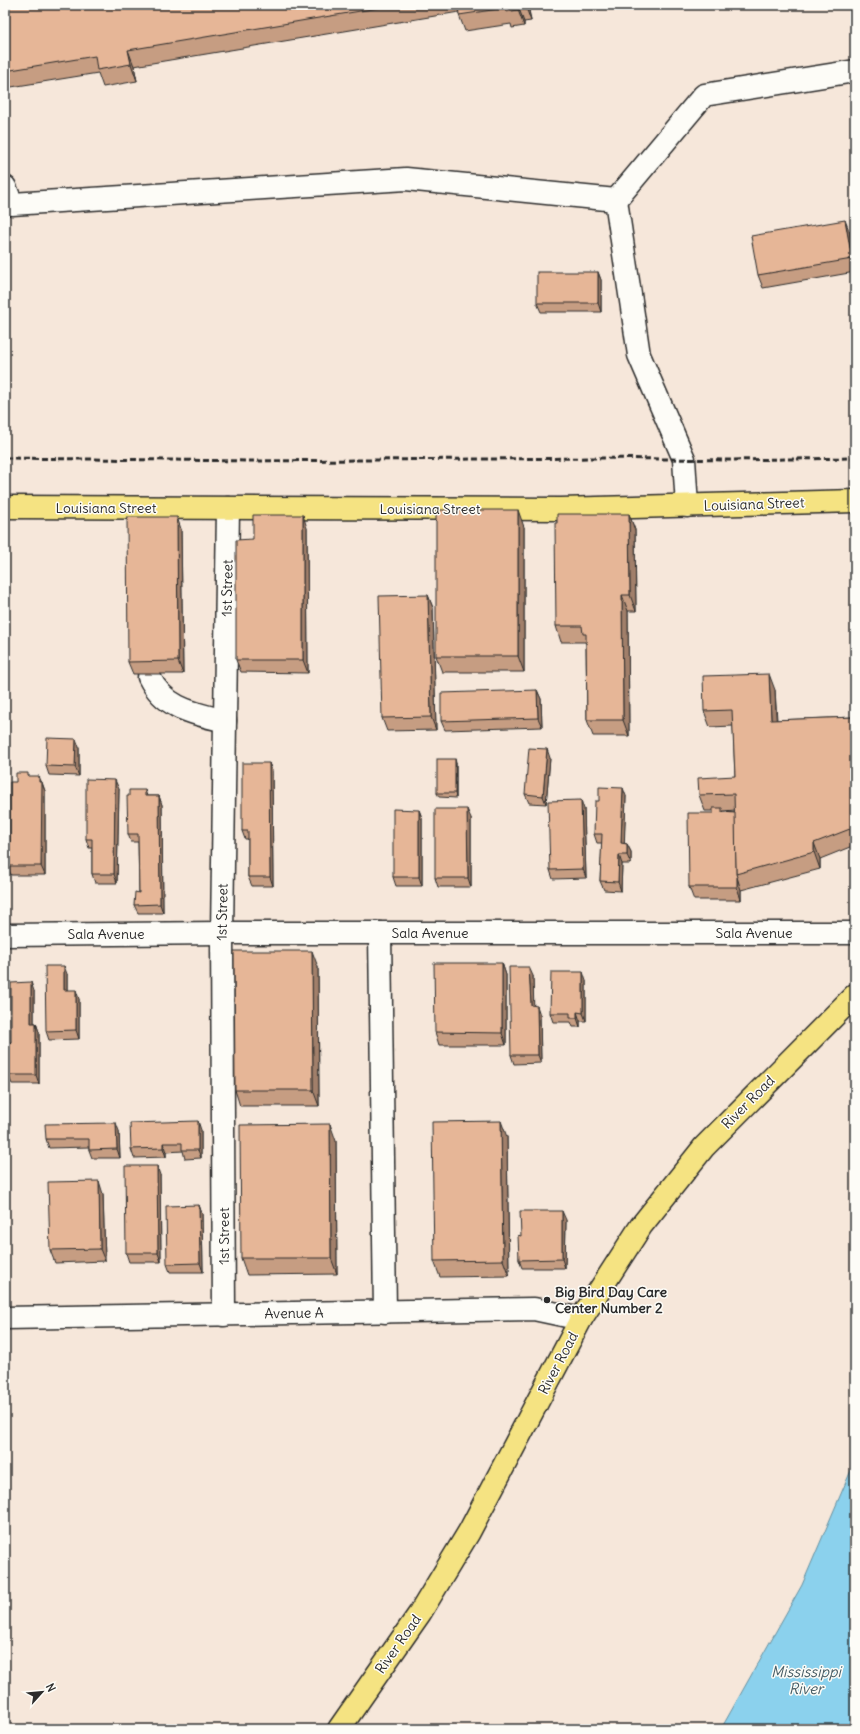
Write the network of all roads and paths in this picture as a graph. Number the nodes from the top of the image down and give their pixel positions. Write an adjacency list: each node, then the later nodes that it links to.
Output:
1 (855, 72): 3 (street)
2 (5, 187): 3 (street)
3 (616, 200): 5 (street)
4 (855, 501): 5 (main road, Louisiana Street)
5 (687, 506): 7 (main road, Louisiana Street)
6 (5, 507): 7 (main road, Louisiana Street)
7 (228, 508): 9 (street, 1st Street)
8 (148, 677): 9 (street)
9 (225, 721): 10 (street, 1st Street)
10 (222, 933): 11 (street, Sala Avenue); 13 (street, Sala Avenue); 16 (street, 1st Street)
11 (380, 933): 12 (street, Sala Avenue); 15 (street)
12 (855, 933)
13 (5, 935)
14 (855, 996): 18 (main road, River Road)
15 (385, 1312): 16 (street, Avenue A); 18 (street, Avenue A)
16 (224, 1315): 17 (street, Avenue A)
17 (5, 1318)
18 (581, 1319): 19 (main road, River Road)
19 (339, 1729)

